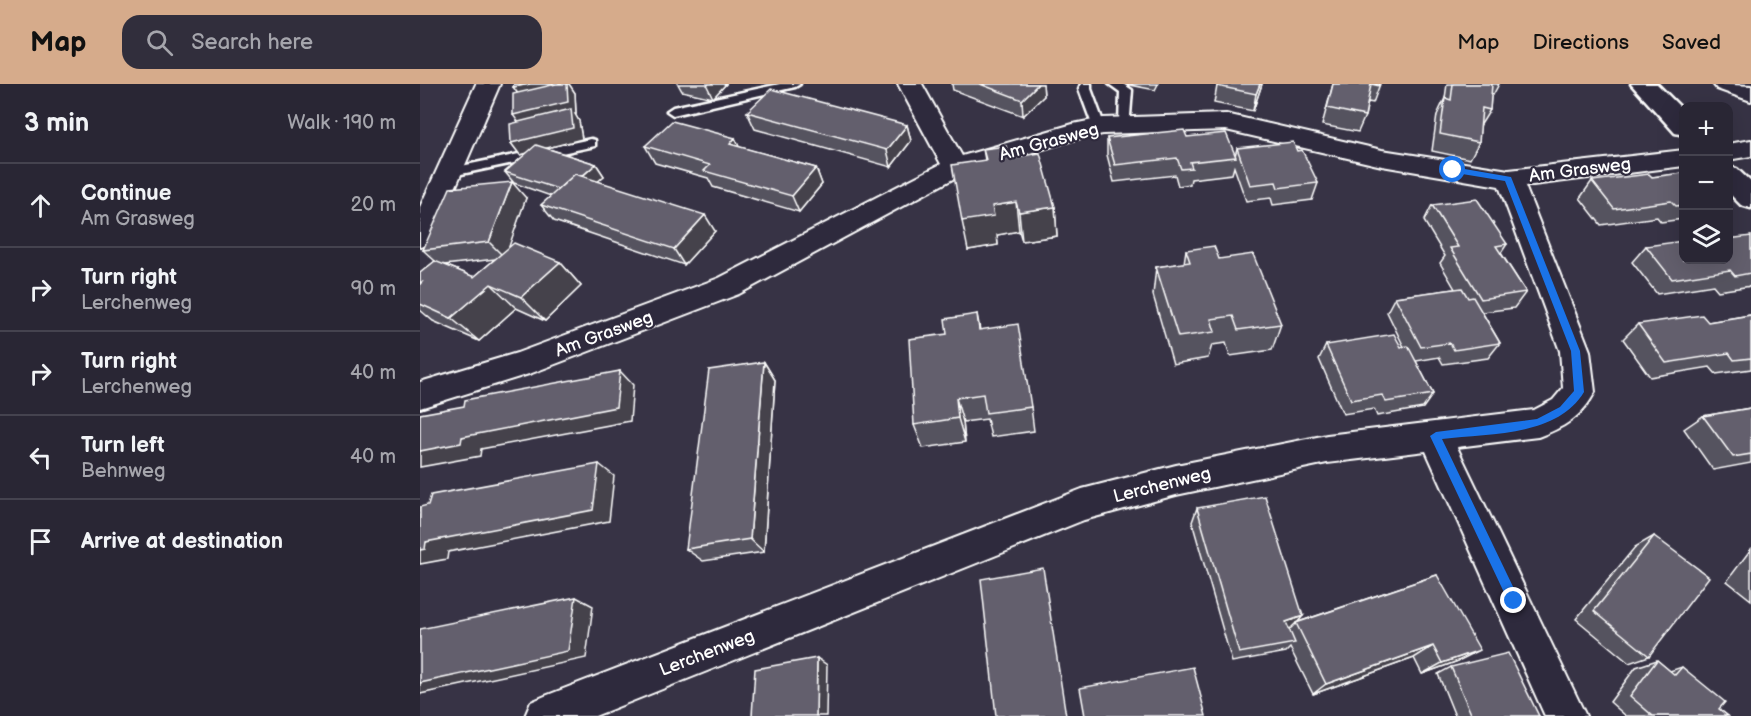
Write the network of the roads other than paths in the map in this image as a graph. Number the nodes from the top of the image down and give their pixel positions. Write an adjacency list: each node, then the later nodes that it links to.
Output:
1 (488, 84): 19 (street)
2 (795, 84): 9 (lane)
3 (910, 84): 16 (street)
4 (1086, 84): 11 (lane)
5 (1114, 84): 11 (lane)
6 (1643, 84): 10 (main road)
7 (1725, 84): 8 (street)
8 (1751, 94)
9 (673, 111)
10 (1679, 123)
11 (1112, 126): 16 (street, Am Grasweg); 17 (street, Am Grasweg)
12 (591, 143): 19 (lane)
13 (1751, 148): 14 (street)
14 (1733, 151)
15 (1679, 158): 17 (street, Am Grasweg)
16 (956, 167): 22 (street, Am Grasweg)
17 (1509, 179): 23 (street, Lerchenweg)
18 (1733, 180): 20 (main road)
19 (436, 183): 21 (street)
20 (1751, 198)
21 (420, 237)
22 (420, 395)
23 (1436, 436): 24 (street, Lerchenweg); 25 (street)
24 (545, 716)
25 (1566, 716)

